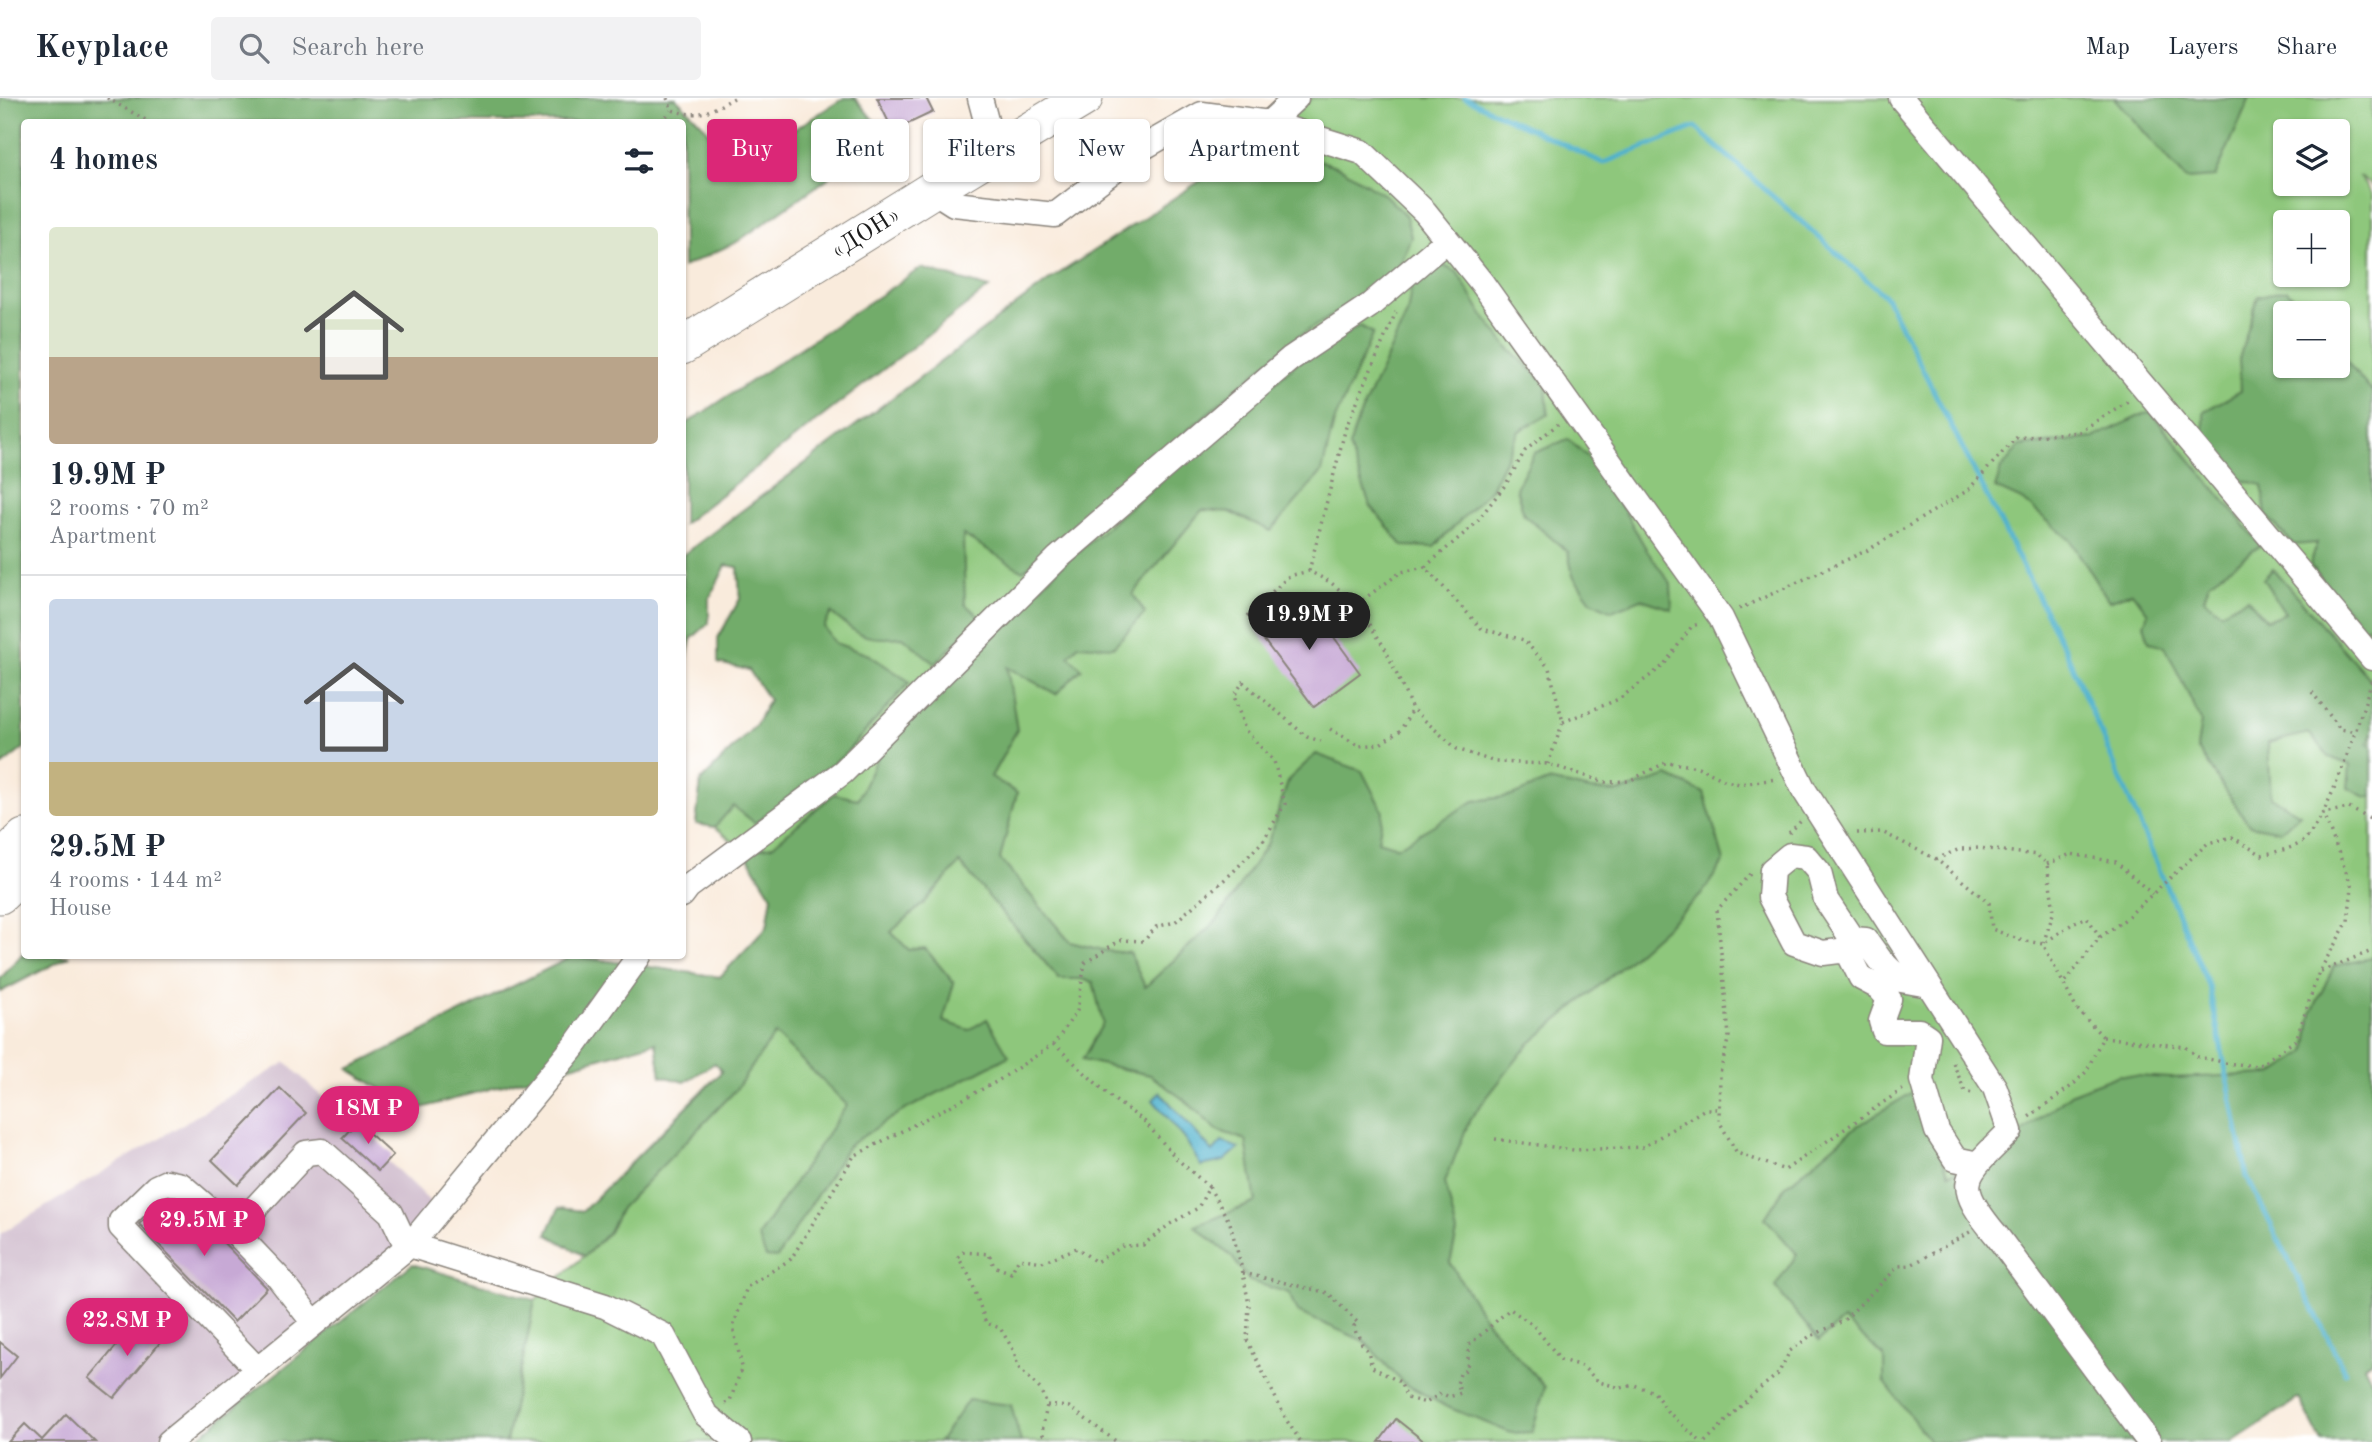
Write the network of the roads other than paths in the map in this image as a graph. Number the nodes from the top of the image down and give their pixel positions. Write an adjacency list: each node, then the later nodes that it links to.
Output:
1 (1036, 98): 5 (highway, «ДОН»)
2 (1084, 98): 11 (highway, «ДОН»)
3 (1296, 98): 8 (street)
4 (1901, 98): 15 (street)
5 (984, 113): 13 (highway, «ДОН»)
6 (1193, 119): 7 (street)
7 (1239, 119)
8 (1273, 119)
9 (1164, 136): 11 (street)
10 (1324, 140): 12 (street)
11 (932, 190): 14 (highway, «ДОН»)
12 (1447, 240): 19 (street); 22 (street)
13 (686, 316)
14 (686, 344)
15 (2372, 658)
16 (21, 841): 17 (highway)
17 (0, 861)
18 (21, 875): 20 (highway)
19 (686, 890)
20 (0, 895)
21 (637, 959): 25 (street)
22 (1929, 985): 23 (street); 23 (street)
23 (1978, 1164): 30 (street)
24 (234, 1231): 25 (street); 26 (street); 27 (street)
25 (409, 1246): 26 (street); 29 (street)
26 (314, 1323): 27 (street)
27 (257, 1370): 28 (street)
28 (169, 1442)
29 (739, 1442)
30 (2149, 1442)

